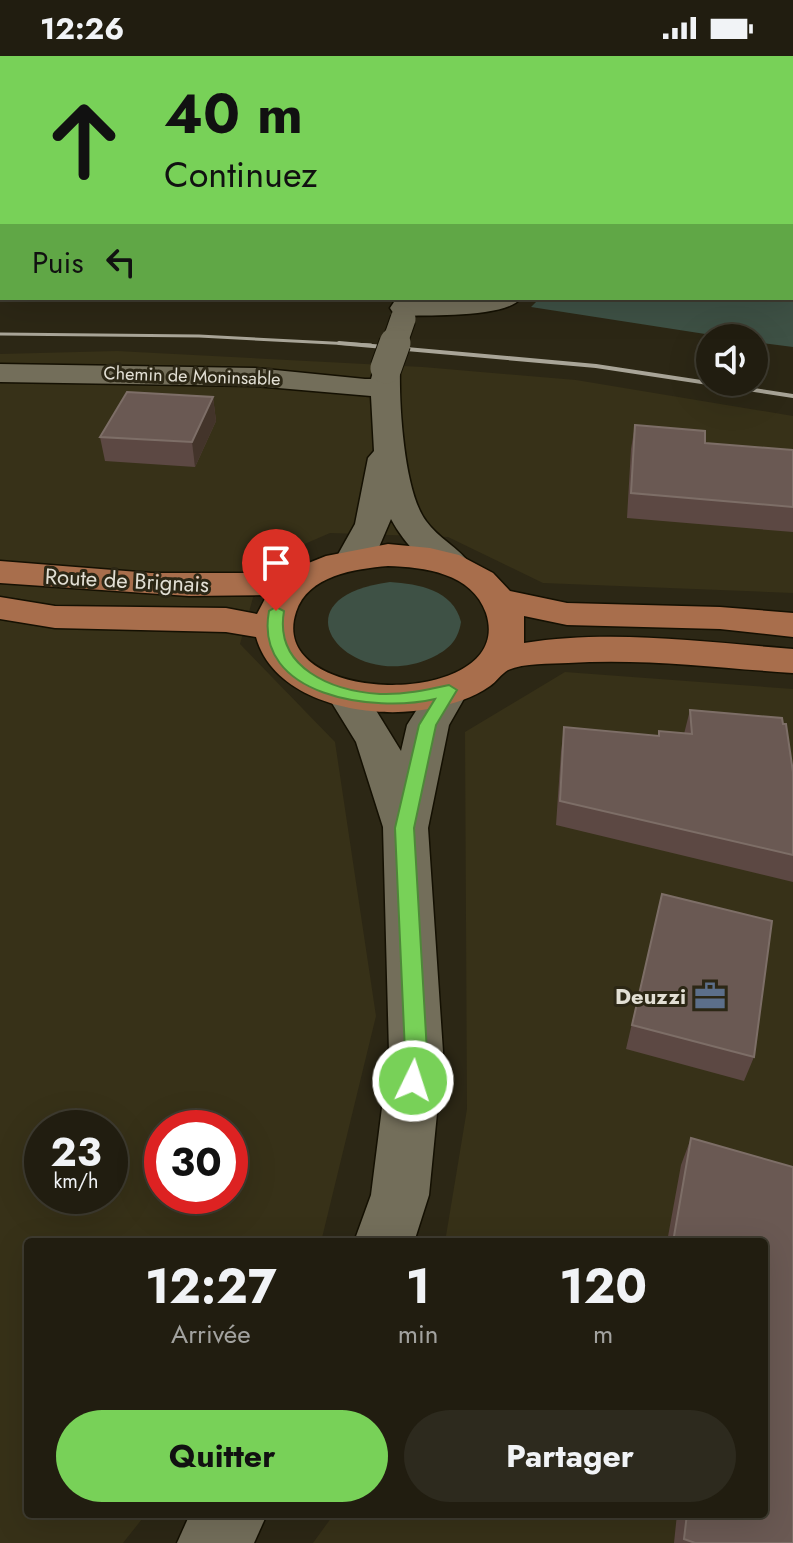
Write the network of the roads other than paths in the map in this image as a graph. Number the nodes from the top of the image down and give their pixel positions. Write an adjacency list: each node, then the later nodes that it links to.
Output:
1 (504, 300): 2 (street)
2 (400, 308): 4 (street, bridge)
3 (0, 373): 4 (street, Chemin de Moninsable)
4 (384, 377): 5 (street)
5 (387, 440): 6 (street); 7 (street)
6 (354, 558): 7 (main road, Route de Brignais); 9 (main road, Route de Brignais)
7 (453, 565): 10 (main road, Route de Brignais)
8 (0, 572): 9 (main road, Route de Brignais)
9 (302, 580): 13 (main road, Route de Brignais)
10 (500, 600): 12 (main road, Route de Brignais); 14 (main road)
11 (0, 608): 13 (main road, Route de Brignais)
12 (793, 625)
13 (273, 629): 17 (main road)
14 (496, 660): 15 (main road); 16 (main road)
15 (793, 661)
16 (449, 690): 17 (main road); 18 (street)
17 (347, 695): 18 (street)
18 (405, 828): 19 (street)
19 (385, 1238)
20 (229, 1518): 21 (street)
21 (212, 1543)

